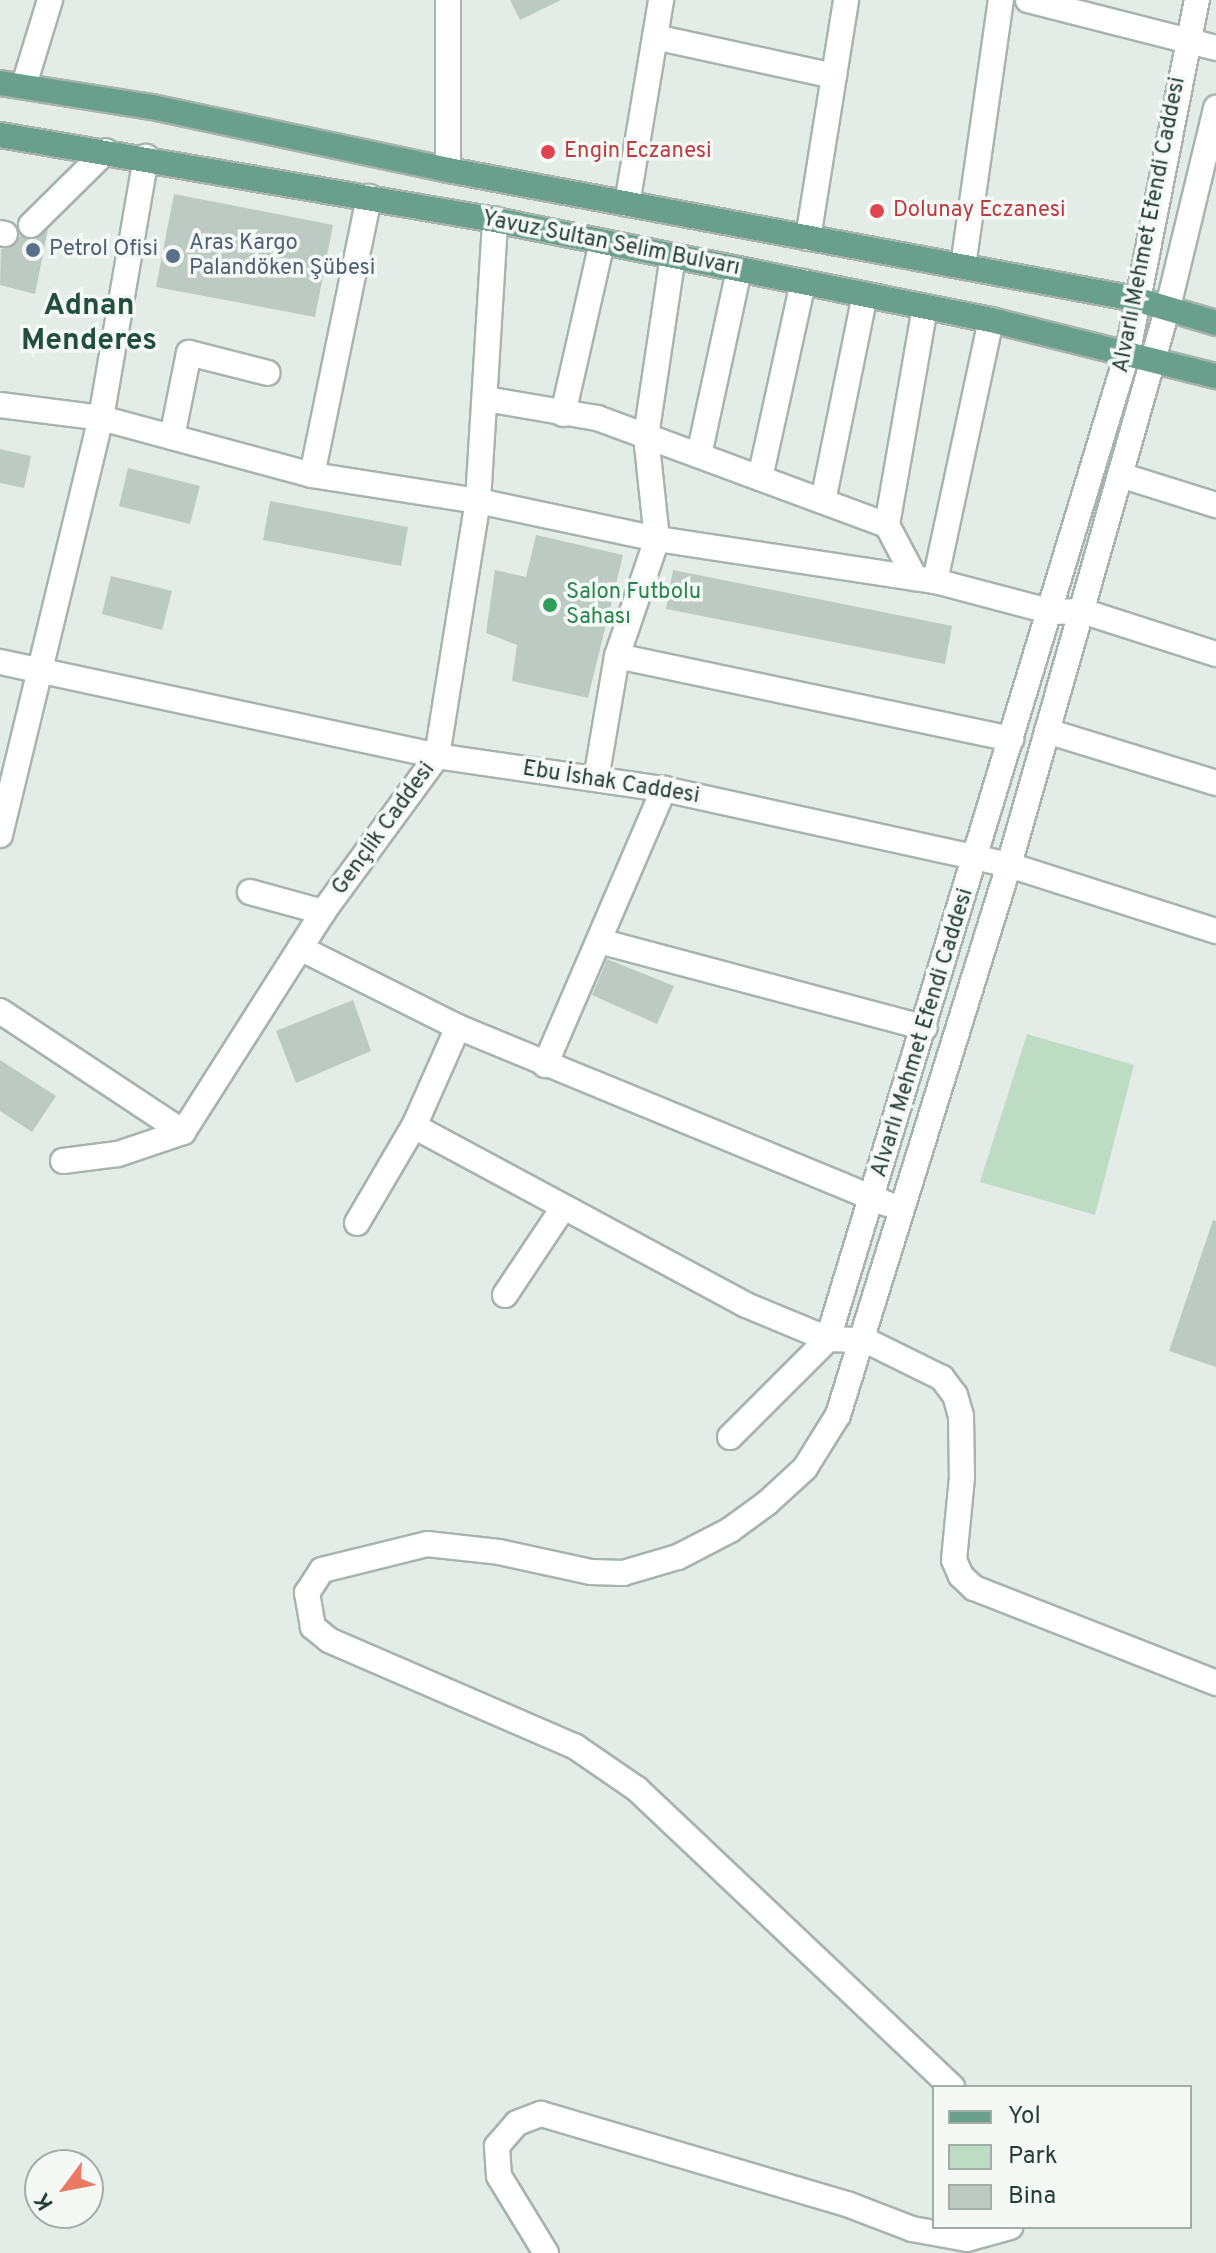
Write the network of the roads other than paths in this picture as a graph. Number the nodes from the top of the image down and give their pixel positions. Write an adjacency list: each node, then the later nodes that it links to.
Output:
1 (50, 0): 12 (street)
2 (448, 0): 17 (street)
3 (661, 0): 8 (street)
4 (846, 0): 11 (street)
5 (1001, 0): 26 (street)
6 (1028, 0): 9 (street)
7 (1197, 0): 9 (street, Alvarlı Mehmet Efendi Caddesi)
8 (655, 37): 11 (street); 20 (street)
9 (1186, 40): 10 (street); 30 (street, Alvarlı Mehmet Efendi Caddesi)
10 (1216, 48)
11 (834, 76): 23 (street)
12 (12, 84): 17 (main road, Yavuz Sultan Selim Bulvarı)
13 (1216, 108): 18 (street)
14 (0, 135): 15 (main road, Yavuz Sultan Selim Bulvarı)
15 (106, 151): 16 (main road, Yavuz Sultan Selim Bulvarı); 22 (street)
16 (146, 157): 19 (main road, Yavuz Sultan Selim Bulvarı); 42 (street)
17 (448, 170): 20 (main road, Yavuz Sultan Selim Bulvarı)
18 (1209, 178): 32 (street)
19 (369, 197): 21 (main road, Yavuz Sultan Selim Bulvarı); 46 (street)
20 (627, 204): 23 (main road, Yavuz Sultan Selim Bulvarı)
21 (495, 220): 24 (main road, Yavuz Sultan Selim Bulvarı); 39 (street, Gençlik Caddesi)
22 (31, 225)
23 (808, 238): 26 (main road, Yavuz Sultan Selim Bulvarı)
24 (602, 242): 25 (main road, Yavuz Sultan Selim Bulvarı); 41 (street)
25 (673, 256): 27 (main road, Yavuz Sultan Selim Bulvarı); 43 (street)
26 (963, 266): 30 (main road, Yavuz Sultan Selim Bulvarı)
27 (739, 270): 28 (main road, Yavuz Sultan Selim Bulvarı); 45 (street)
28 (803, 282): 29 (main road, Yavuz Sultan Selim Bulvarı); 48 (street)
29 (865, 295): 31 (main road, Yavuz Sultan Selim Bulvarı); 50 (street)
30 (1135, 299): 32 (main road, Yavuz Sultan Selim Bulvarı); 35 (street, Alvarlı Mehmet Efendi Caddesi)
31 (925, 307): 33 (main road, Yavuz Sultan Selim Bulvarı); 52 (street)
32 (1168, 307): 34 (main road, Yavuz Sultan Selim Bulvarı); 36 (street)
33 (991, 320): 35 (main road, Yavuz Sultan Selim Bulvarı); 54 (street)
34 (1216, 323)
35 (1128, 351): 36 (main road, Yavuz Sultan Selim Bulvarı); 56 (street, Alvarlı Mehmet Efendi Caddesi)
36 (1154, 357): 38 (main road, Yavuz Sultan Selim Bulvarı); 47 (street)
37 (268, 373): 44 (street)
38 (1216, 376)
39 (486, 399): 41 (street); 49 (street, Gençlik Caddesi)
40 (0, 405): 42 (street)
41 (563, 414): 43 (street)
42 (101, 418): 44 (street); 60 (street)
43 (646, 436): 45 (street); 53 (street)
44 (172, 437): 46 (street)
45 (699, 455): 48 (street)
46 (312, 475): 49 (street)
47 (1120, 475): 51 (street); 55 (street)
48 (760, 478): 50 (street)
49 (478, 501): 53 (street); 63 (street, Gençlik Caddesi)
50 (823, 501): 52 (street)
51 (1216, 505)
52 (887, 525): 54 (street)
53 (657, 539): 54 (street); 58 (street)
54 (925, 580): 56 (street)
55 (1082, 611): 56 (street); 57 (street); 61 (street)
56 (1052, 612): 62 (street, Alvarlı Mehmet Efendi Caddesi)
57 (1216, 654)
58 (617, 656): 62 (street); 64 (street)
59 (0, 662): 60 (street, Ebu İshak Caddesi)
60 (38, 668): 63 (street, Ebu İshak Caddesi); 67 (street)
61 (1047, 731): 65 (street); 69 (street)
62 (1011, 739): 68 (street, Alvarlı Mehmet Efendi Caddesi)
63 (437, 756): 64 (street, Ebu İshak Caddesi); 71 (street, Gençlik Caddesi)
64 (596, 779): 66 (street, Ebu İshak Caddesi)
65 (1216, 783)
66 (664, 789): 68 (street, Ebu İshak Caddesi); 73 (street)
67 (0, 835)
68 (974, 859): 69 (street, Ebu İshak Caddesi); 77 (street, Alvarlı Mehmet Efendi Caddesi)
69 (1009, 865): 72 (street, Ebu İshak Caddesi); 84 (street)
70 (250, 892): 71 (street)
71 (323, 912): 74 (street, Gençlik Caddesi)
72 (1216, 931)
73 (599, 941): 77 (street); 78 (street)
74 (300, 948): 76 (street); 80 (street, Gençlik Caddesi)
75 (0, 1011): 80 (street)
76 (458, 1027): 78 (street); 79 (street)
77 (925, 1028): 82 (street, Alvarlı Mehmet Efendi Caddesi)
78 (545, 1065): 82 (street)
79 (415, 1124): 83 (street); 85 (street)
80 (183, 1132): 81 (street)
81 (63, 1161)
82 (873, 1200): 84 (street); 87 (street, Alvarlı Mehmet Efendi Caddesi)
83 (563, 1208): 86 (street); 87 (street)
84 (904, 1210): 88 (street)
85 (357, 1223)
86 (505, 1295)
87 (828, 1339): 88 (street); 89 (street)
88 (865, 1340): 90 (street); 91 (street)
89 (730, 1437)
90 (1216, 1683)
91 (950, 2085)
92 (1003, 2229): 93 (street)
93 (546, 2253)

